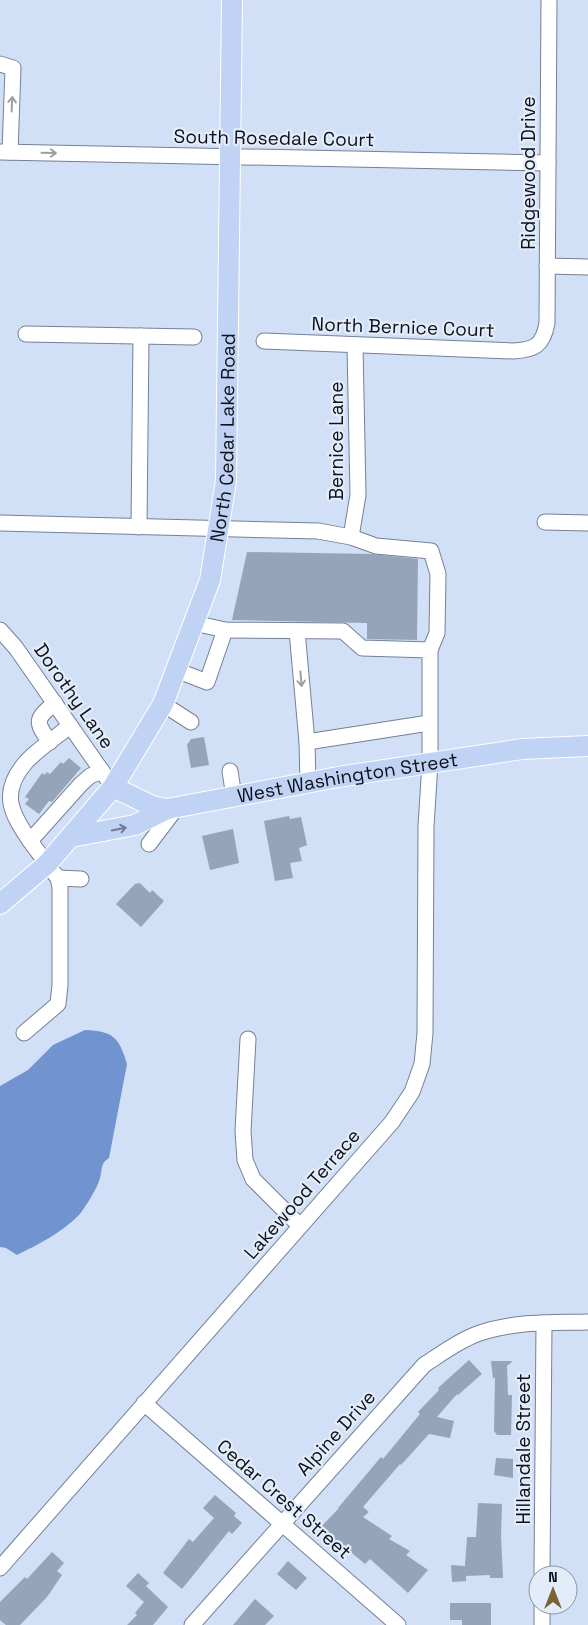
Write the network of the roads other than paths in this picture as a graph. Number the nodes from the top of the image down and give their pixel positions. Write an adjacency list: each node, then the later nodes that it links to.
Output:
1 (232, 0): 5 (main road, North Cedar Lake Road)
2 (549, 0): 6 (street, Ridgewood Drive)
3 (0, 64): 4 (street, one-way to 3)
4 (5, 152): 5 (street, South Rosedale Court, one-way to 5)
5 (230, 157): 6 (street, South Rosedale Court); 19 (main road, North Cedar Lake Road)
6 (548, 163): 7 (street, Ridgewood Drive)
7 (547, 266): 8 (street); 13 (street, Ridgewood Drive)
8 (588, 267)
9 (26, 334): 10 (street)
10 (141, 336): 11 (street); 18 (street)
11 (194, 337)
12 (264, 341): 14 (street, North Bernice Court)
13 (539, 344): 14 (street, North Bernice Court)
14 (355, 345): 20 (street, Bernice Lane)
15 (545, 522): 17 (street)
16 (0, 523): 18 (street)
17 (588, 523)
18 (139, 527): 19 (street)
19 (218, 529): 20 (street); 21 (main road, North Cedar Lake Road)
20 (351, 537): 25 (street, Lakewood Terrace)
21 (194, 623): 23 (street); 26 (main road, North Cedar Lake Road)
22 (0, 630): 27 (street, Dorothy Lane)
23 (225, 630): 24 (street); 26 (street)
24 (297, 631): 25 (street); 33 (street, one-way to 33)
25 (430, 650): 30 (street, Lakewood Terrace)
26 (176, 670): 28 (main road, North Cedar Lake Road)
27 (55, 703): 31 (street, Dorothy Lane); 32 (street)
28 (163, 704): 29 (street); 37 (main road, North Cedar Lake Road)
29 (191, 722)
30 (429, 723): 33 (street); 35 (street, Lakewood Terrace)
31 (70, 726): 32 (street); 37 (street, Dorothy Lane)
32 (50, 742): 42 (street)
33 (307, 742): 38 (street)
34 (588, 746): 35 (main road, West Washington Street)
35 (430, 763): 38 (main road, West Washington Street); 49 (street, Lakewood Terrace)
36 (230, 771): 39 (street)
37 (108, 779): 40 (main road, West Washington Street); 41 (main road, North Cedar Lake Road); 42 (street)
38 (308, 783): 39 (main road, West Washington Street)
39 (234, 797): 40 (main road, West Washington Street)
40 (172, 808): 41 (main road, one-way to 40); 43 (street)
41 (71, 837): 44 (main road, North Cedar Lake Road)
42 (30, 841): 44 (street)
43 (149, 844)
44 (52, 871): 45 (street); 46 (main road, North Cedar Lake Road); 47 (street)
45 (81, 879)
46 (0, 904)
47 (24, 1033)
48 (248, 1039): 49 (street)
49 (300, 1226): 52 (street, Lakewood Terrace)
50 (588, 1322): 51 (street, Alpine Drive)
51 (544, 1323): 53 (street, Alpine Drive); 54 (street, Hillandale Street)
52 (144, 1403): 53 (street, Cedar Crest Street); 55 (street, Lakewood Terrace)
53 (282, 1524): 56 (street, Alpine Drive); 57 (street, Cedar Crest Street)
54 (542, 1565)
55 (0, 1568)
56 (192, 1625)
57 (398, 1625)

